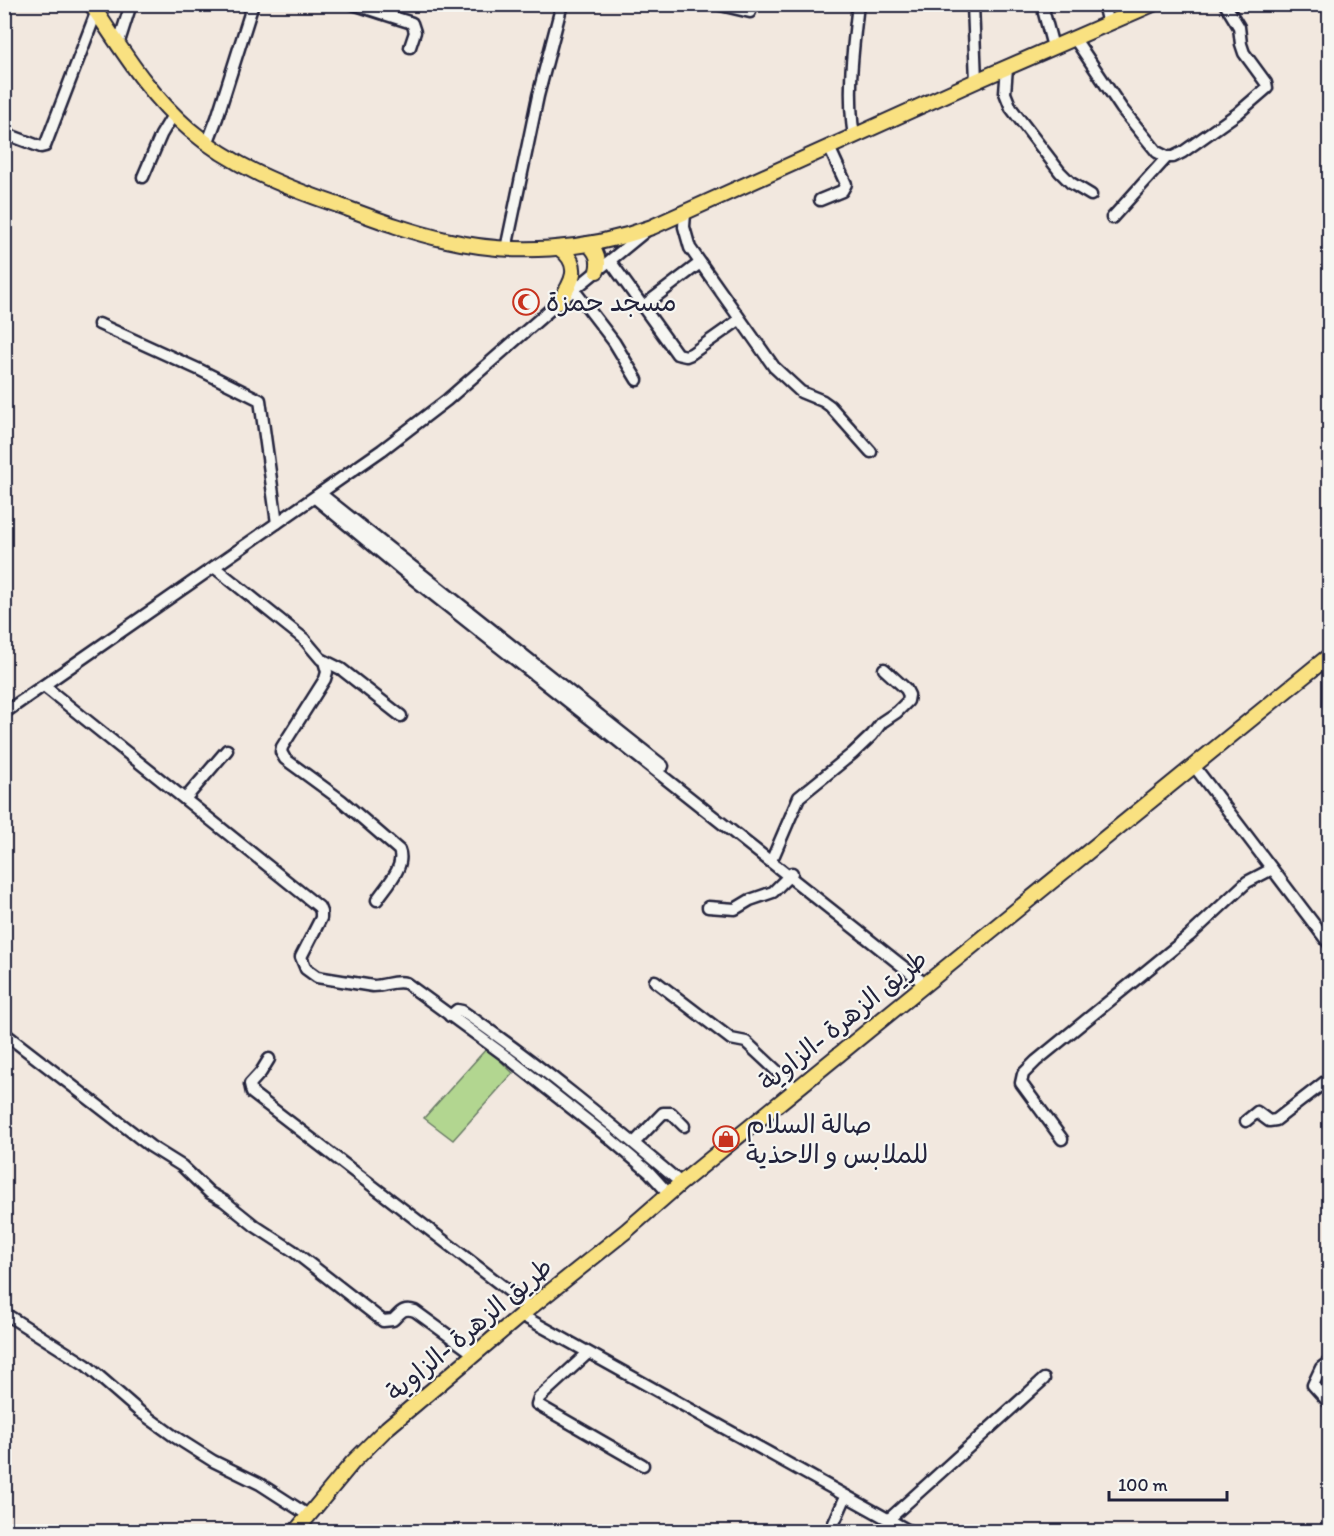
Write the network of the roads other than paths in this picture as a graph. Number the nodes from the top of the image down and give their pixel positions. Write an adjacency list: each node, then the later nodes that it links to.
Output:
1 (131, 4): 16 (street)
2 (253, 4): 24 (street)
3 (353, 4): 17 (street)
4 (562, 4): 35 (street)
5 (716, 4): 13 (street)
6 (858, 4): 23 (street)
7 (973, 4): 20 (street)
8 (1045, 4): 18 (street)
9 (1103, 4): 14 (street)
10 (1153, 4): 14 (main road)
11 (1225, 4): 26 (street)
12 (94, 9): 16 (main road); 22 (street)
13 (750, 12)
14 (1108, 24): 15 (main road)
15 (1075, 39): 18 (main road); 26 (street)
16 (118, 45): 21 (main road)
17 (410, 46)
18 (1053, 47): 19 (main road)
19 (1007, 67): 20 (main road); 28 (street)
20 (976, 81): 23 (main road)
21 (173, 115): 24 (main road); 27 (street)
22 (4, 133)
23 (854, 137): 25 (main road)
24 (207, 144): 35 (main road)
25 (829, 147): 29 (street); 30 (main road)
26 (1167, 157): 31 (street)
27 (143, 177)
28 (1091, 195)
29 (820, 200)
30 (685, 213): 32 (main road); 37 (street)
31 (1112, 218)
32 (652, 227): 33 (main road); 36 (street)
33 (588, 244): 34 (main road); 38 (main road); 39 (main road)
34 (560, 248): 35 (main road); 39 (main road)
35 (506, 249)
36 (610, 261): 38 (street); 42 (street)
37 (700, 263): 42 (street); 43 (street)
38 (597, 271): 40 (street)
39 (573, 275): 41 (main road)
40 (574, 290): 41 (street); 45 (street)
41 (559, 302): 47 (street)
42 (642, 307): 43 (street)
43 (739, 320): 46 (street)
44 (99, 324): 48 (street)
45 (637, 380)
46 (871, 452)
47 (318, 496): 48 (street); 59 (street); 61 (street)
48 (277, 523): 49 (street)
49 (214, 567): 51 (street); 53 (street)
50 (1329, 656): 57 (main road, طريق الزهرة -الزاوية)
51 (324, 661): 55 (street); 62 (street)
52 (884, 669): 59 (street)
53 (44, 686): 54 (street); 58 (street)
54 (4, 713)
55 (401, 716)
56 (227, 750): 58 (street)
57 (1194, 766): 60 (street); 66 (main road, طريق الزهرة -الزاوية)
58 (185, 799): 67 (street)
59 (774, 855): 61 (street)
60 (1272, 869): 64 (street); 74 (street)
61 (791, 874): 63 (street); 66 (street)
62 (377, 900)
63 (708, 907)
64 (1329, 945)
65 (655, 981): 71 (street)
66 (928, 981): 71 (main road, طريق الزهرة -الزاوية)
67 (450, 1016): 75 (street); 77 (street)
68 (4, 1033): 83 (street)
69 (269, 1059): 80 (street)
70 (1329, 1078): 72 (street)
71 (796, 1089): 78 (main road, طريق الزهرة -الزاوية)
72 (1246, 1121)
73 (684, 1126): 75 (street)
74 (1062, 1139)
75 (634, 1143): 76 (street)
76 (644, 1151): 77 (street); 78 (street)
77 (637, 1161): 79 (street)
78 (681, 1183): 79 (main road, طريق الزهرة -الزاوية)
79 (669, 1194): 80 (main road, طريق الزهرة -الزاوية)
80 (526, 1312): 82 (street); 83 (main road, طريق الزهرة -الزاوية)
81 (4, 1313): 89 (street)
82 (588, 1353): 87 (street); 88 (street)
83 (474, 1354): 89 (main road, طريق الزهرة -الزاوية)
84 (1329, 1361): 86 (street)
85 (1044, 1379): 90 (street)
86 (1329, 1404)
87 (643, 1464)
88 (846, 1496): 90 (street); 92 (street)
89 (308, 1515): 91 (main road, طريق الزهرة -الزاوية)
90 (889, 1520): 93 (street)
91 (295, 1532)
92 (830, 1532)
93 (911, 1532)

